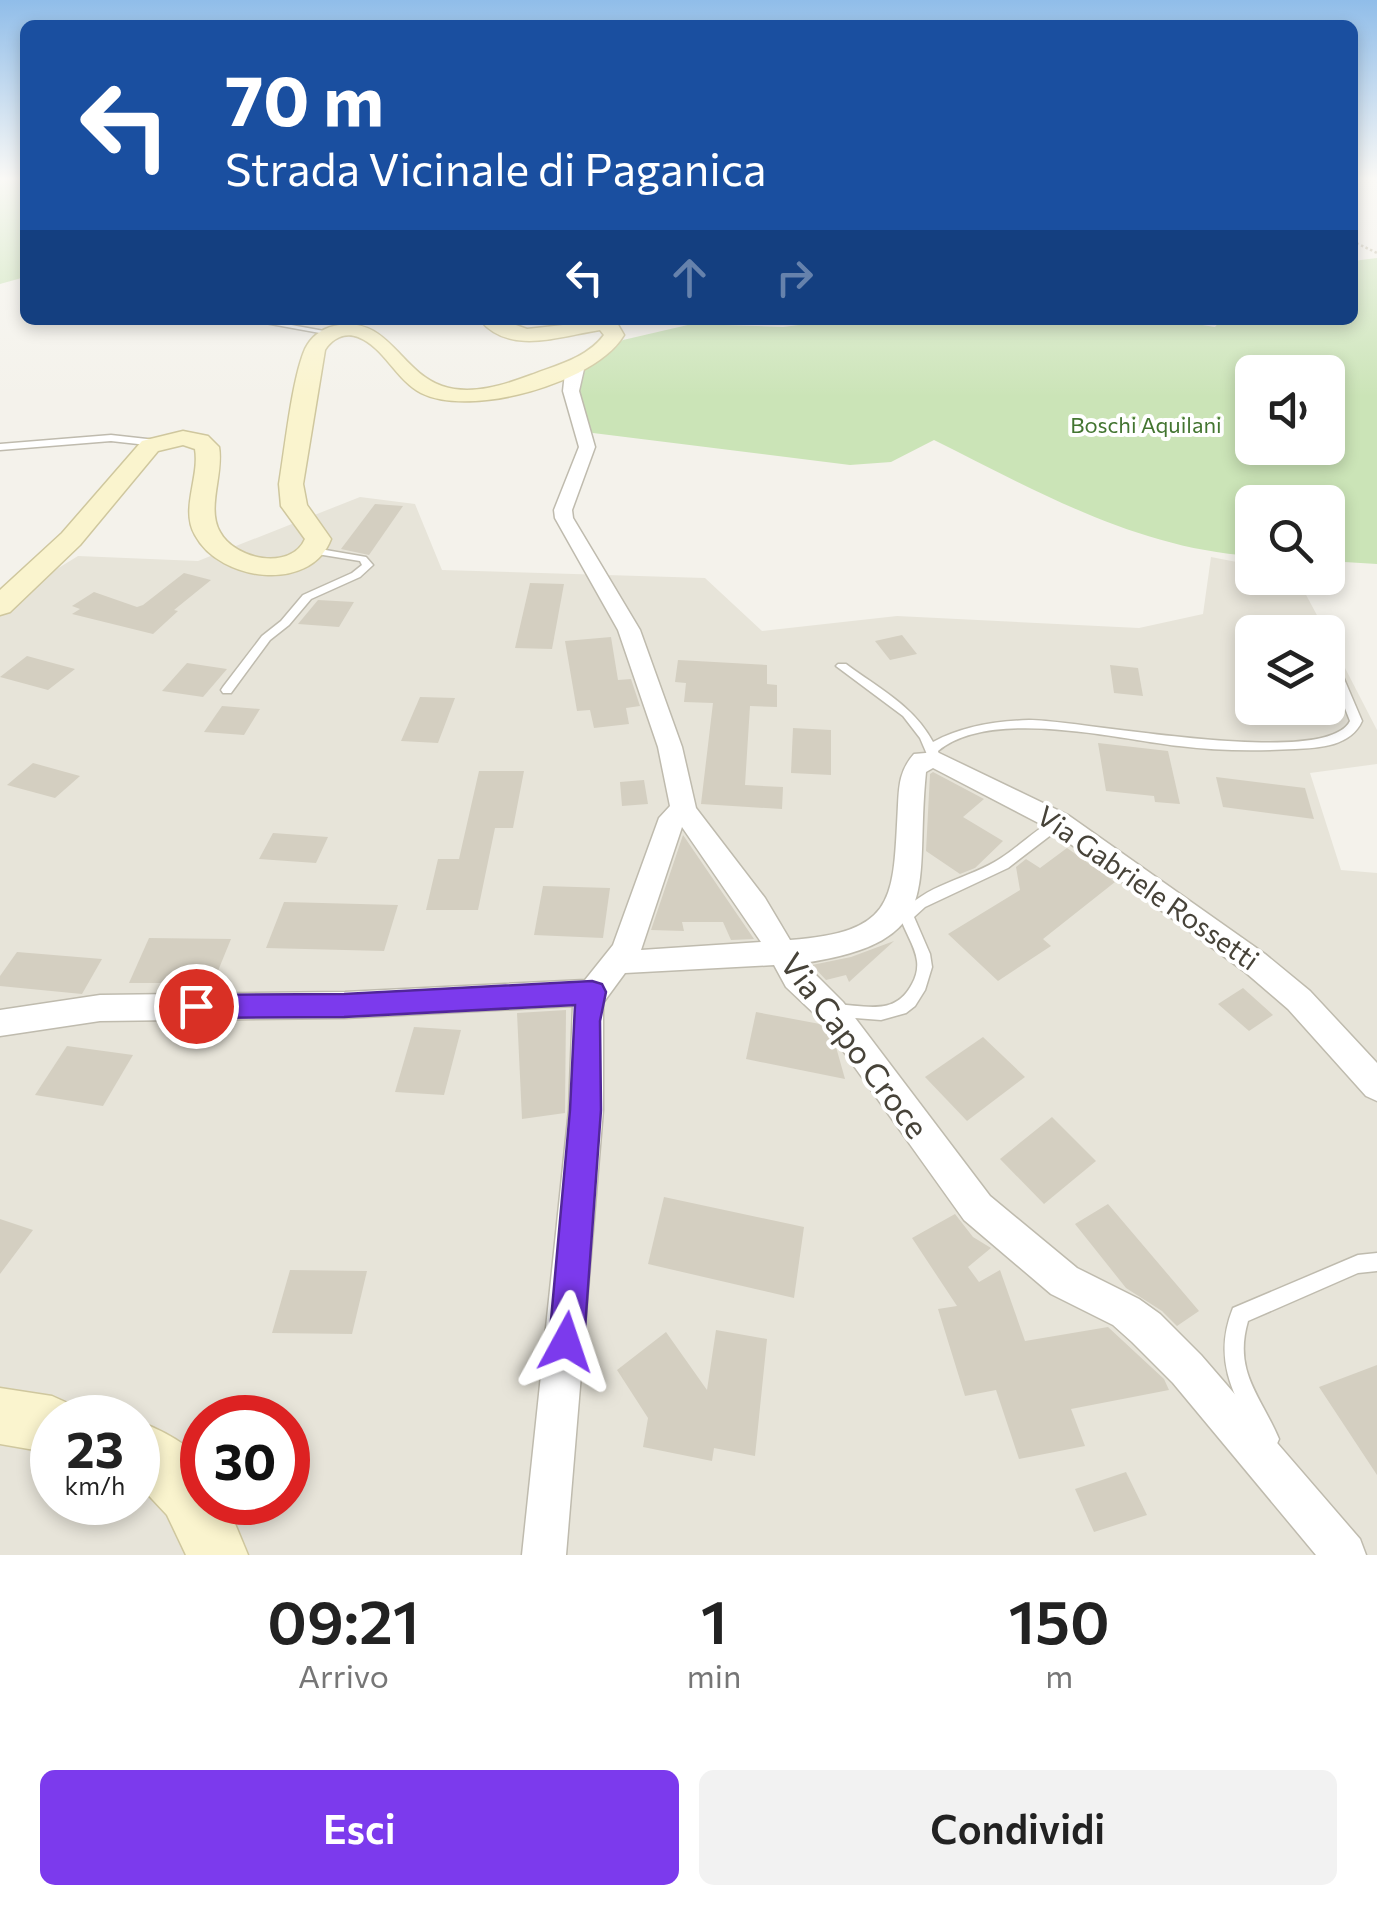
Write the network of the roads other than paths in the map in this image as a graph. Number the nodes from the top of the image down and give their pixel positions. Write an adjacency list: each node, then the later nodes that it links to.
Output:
1 (285, 325): 5 (lane)
2 (494, 325): 3 (main road)
3 (595, 325)
4 (605, 325): 6 (main road)
5 (332, 332): 6 (main road); 9 (main road)
6 (570, 367): 15 (street, Via Capo Croce)
7 (156, 442): 8 (lane); 9 (main road); 10 (main road)
8 (0, 447)
9 (314, 551): 12 (lane)
10 (0, 606)
11 (842, 666): 14 (lane)
12 (227, 690)
13 (1345, 694): 14 (lane)
14 (932, 755): 16 (street, Via Gabriele Rossetti); 17 (street)
15 (684, 810): 17 (street, Via Capo Croce); 18 (street)
16 (1059, 822): 20 (lane); 22 (street, Via Gabriele Rossetti)
17 (783, 953): 18 (street); 20 (street, Via Capo Croce)
18 (620, 961): 19 (street)
19 (592, 992): 21 (street); 29 (street)
20 (832, 1011): 27 (street, Via Capo Croce)
21 (0, 1024)
22 (1377, 1086)
23 (1377, 1262): 27 (lane)
24 (0, 1416): 25 (main road)
25 (30, 1421)
26 (160, 1465): 28 (main road)
27 (1300, 1499): 30 (street, Via Capo Croce)
28 (216, 1555)
29 (544, 1555)
30 (1344, 1555)

